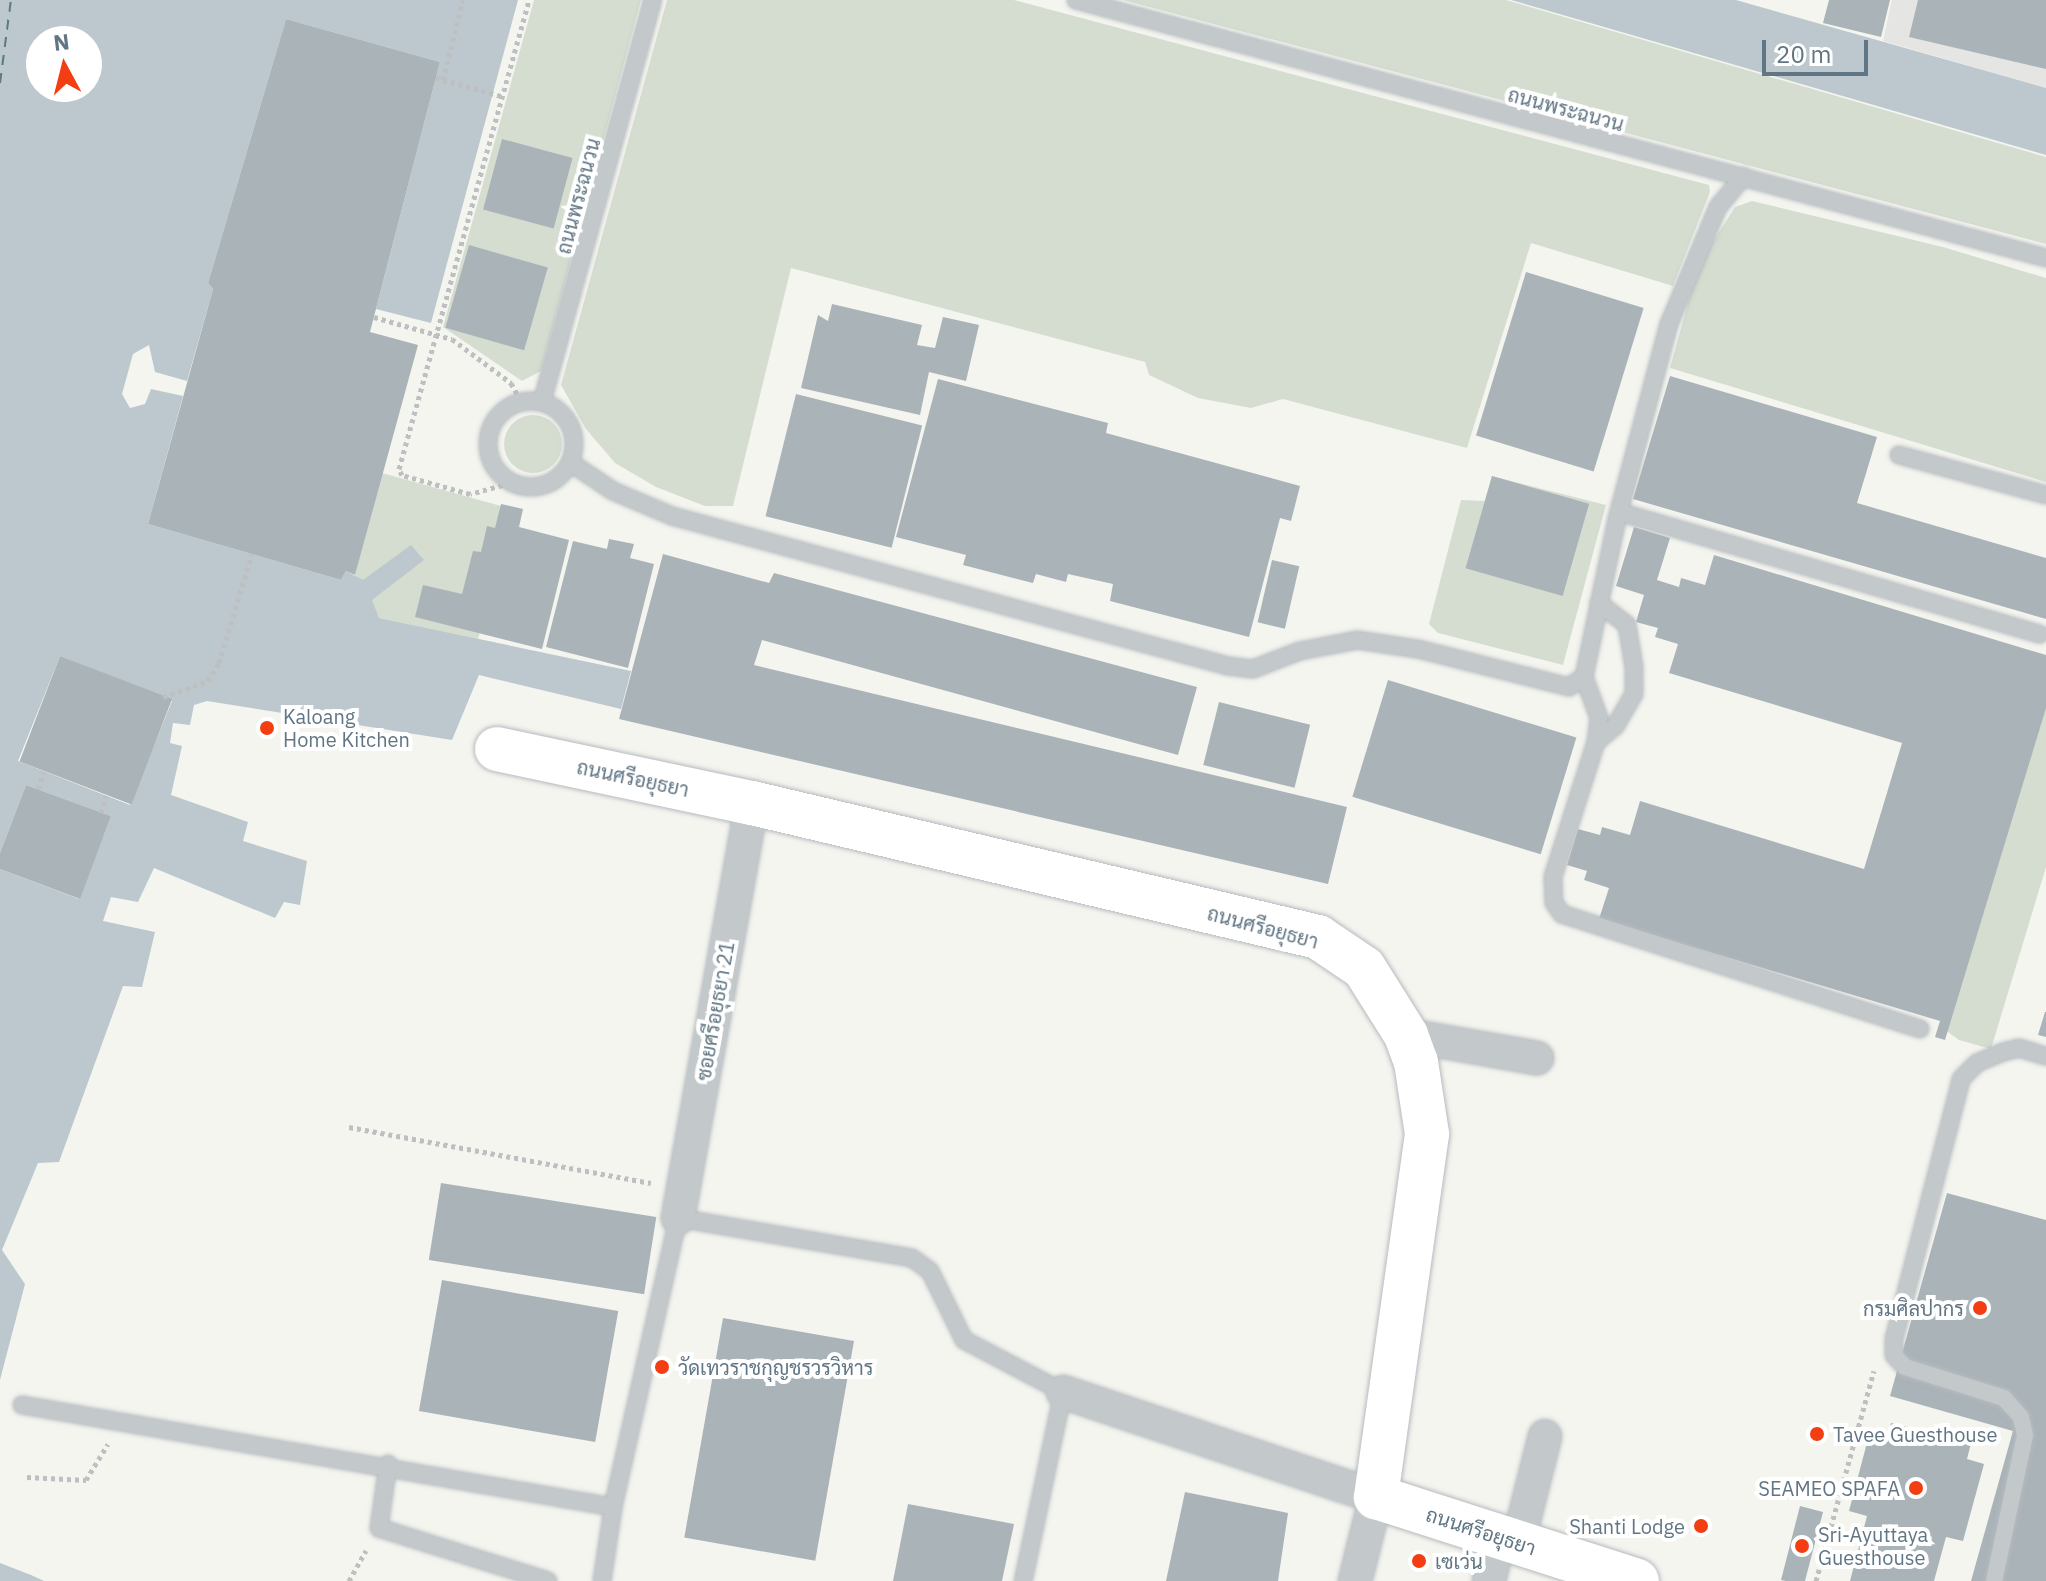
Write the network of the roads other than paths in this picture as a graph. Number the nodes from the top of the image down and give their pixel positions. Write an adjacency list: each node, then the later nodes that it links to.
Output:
1 (653, 0): 5 (lane, ถนนพระฉนวน)
2 (1076, 0): 3 (lane, ถนนพระฉนวน)
3 (1744, 176): 4 (lane, ถนนพระฉนวน); 9 (lane)
4 (2046, 258)
5 (542, 402): 7 (lane); 7 (lane)
6 (1899, 455): 8 (lane)
7 (571, 463): 12 (lane)
8 (2046, 495)
9 (1619, 512): 10 (lane); 11 (lane)
10 (1599, 603): 12 (lane); 13 (lane)
11 (2040, 634)
12 (1584, 677): 13 (lane)
13 (1596, 742): 16 (lane)
14 (497, 749): 15 (street, ถนนศรีอยุธยา)
15 (752, 803): 17 (street, ถนนศรีอยุธยา); 20 (street, ซอยศรีอยุธยา 21)
16 (1920, 1029)
17 (1406, 1035): 19 (street); 25 (street, ถนนศรีอยุธยา)
18 (2046, 1056): 34 (lane)
19 (1537, 1058)
20 (680, 1204): 21 (lane); 26 (lane)
21 (1063, 1392): 25 (street); 30 (lane)
22 (22, 1405): 24 (lane)
23 (1545, 1436): 27 (street)
24 (388, 1464): 26 (lane); 28 (lane)
25 (1376, 1497): 27 (street, ถนนศรีอยุธยา); 31 (street)
26 (613, 1507): 29 (lane)
27 (1508, 1540): 32 (street); 33 (street, ถนนศรีอยุธยา)
28 (548, 1581)
29 (602, 1581)
30 (1023, 1581)
31 (1355, 1581)
32 (1489, 1581)
33 (1637, 1581)
34 (1994, 1581)

